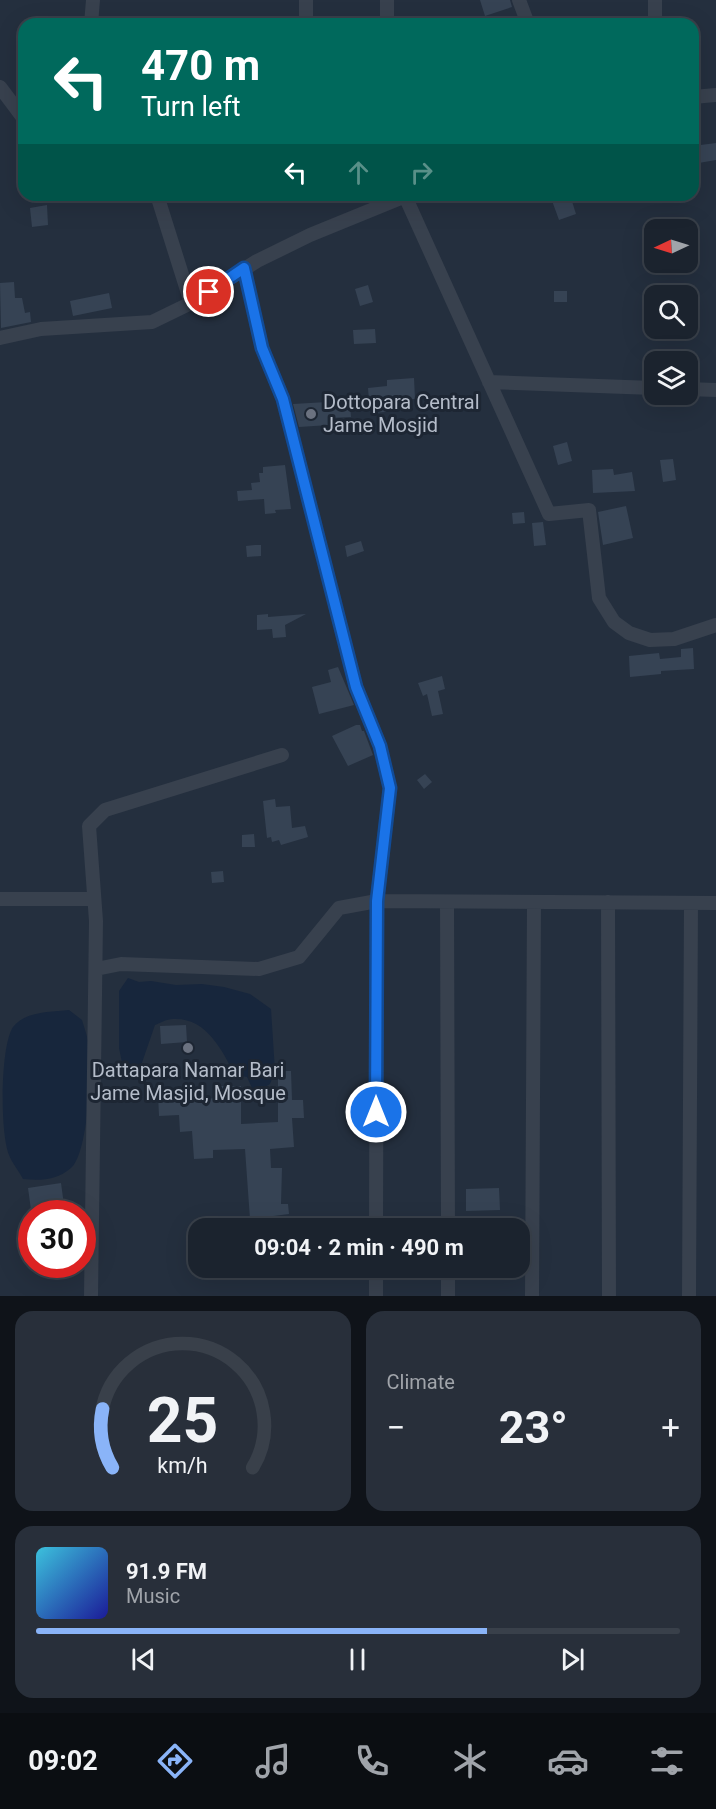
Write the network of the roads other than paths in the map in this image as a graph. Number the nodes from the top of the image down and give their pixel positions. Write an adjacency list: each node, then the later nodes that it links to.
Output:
1 (93, 0): 6 (street)
2 (306, 0): 7 (street)
3 (387, 0): 8 (street)
4 (519, 0): 9 (street)
5 (655, 0): 10 (street)
6 (92, 18)
7 (306, 18)
8 (387, 18)
9 (526, 18)
10 (655, 18)
11 (0, 87): 14 (street)
12 (716, 95): 13 (street)
13 (699, 96)
14 (18, 111)
15 (159, 201): 19 (street)
16 (394, 201): 18 (street)
17 (408, 201): 21 (street)
18 (244, 268): 19 (street); 29 (street)
19 (191, 303): 20 (street)
20 (0, 338)
21 (489, 382): 22 (street); 25 (street)
22 (644, 388)
23 (698, 389): 24 (street)
24 (716, 390)
25 (716, 625)
26 (282, 755): 28 (street)
27 (0, 899): 28 (street)
28 (94, 899): 35 (street)
29 (377, 901): 30 (street); 35 (street); 36 (street)
30 (447, 902): 31 (street); 37 (street)
31 (534, 902): 32 (street); 43 (street)
32 (608, 902): 33 (street); 44 (street)
33 (691, 903): 34 (street); 45 (street)
34 (716, 903)
35 (96, 969): 40 (street)
36 (376, 1218)
37 (448, 1218)
38 (376, 1278): 41 (street)
39 (448, 1278): 42 (street)
40 (91, 1296)
41 (376, 1296)
42 (448, 1296)
43 (532, 1296)
44 (609, 1296)
45 (689, 1296)

